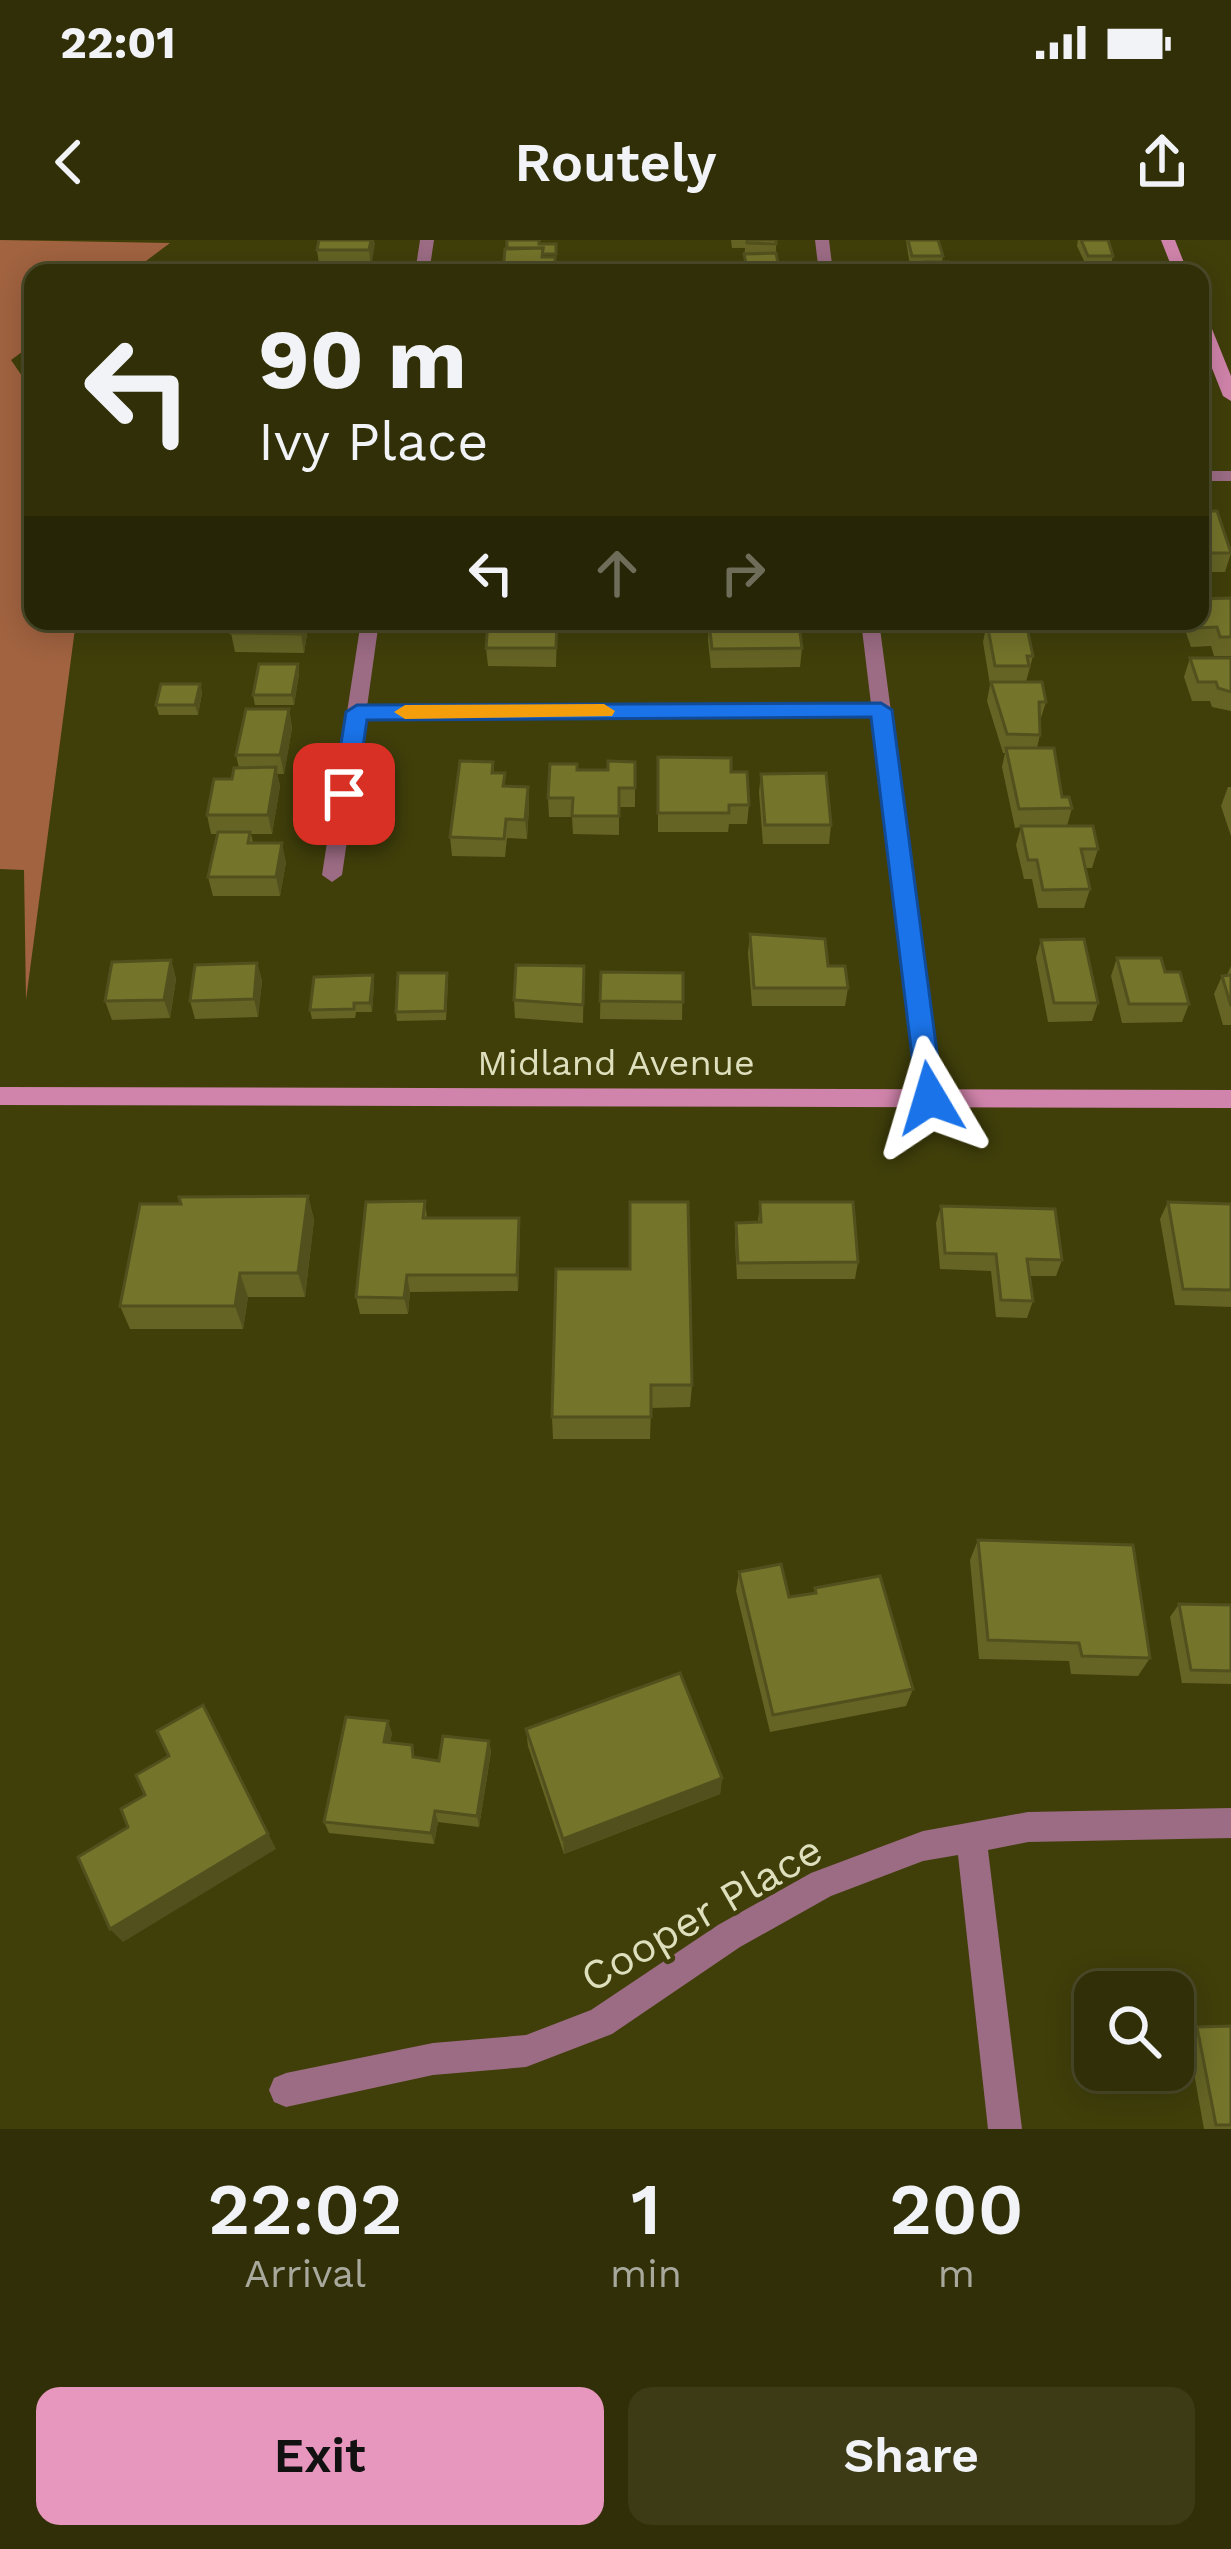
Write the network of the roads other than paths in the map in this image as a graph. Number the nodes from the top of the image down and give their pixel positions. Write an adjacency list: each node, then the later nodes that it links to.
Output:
1 (1209, 341): 2 (street)
2 (1231, 396)
3 (369, 630): 6 (street)
4 (871, 630): 5 (street)
5 (881, 710): 6 (street); 9 (street)
6 (357, 712): 7 (street)
7 (332, 875)
8 (0, 1096): 9 (street, Midland Avenue)
9 (930, 1098): 10 (street, Midland Avenue)
10 (1231, 1099)
11 (1231, 1823): 12 (street, Cooper Place)
12 (971, 1835): 13 (street, Cooper Place); 14 (street)
13 (286, 2090)
14 (1005, 2129)

